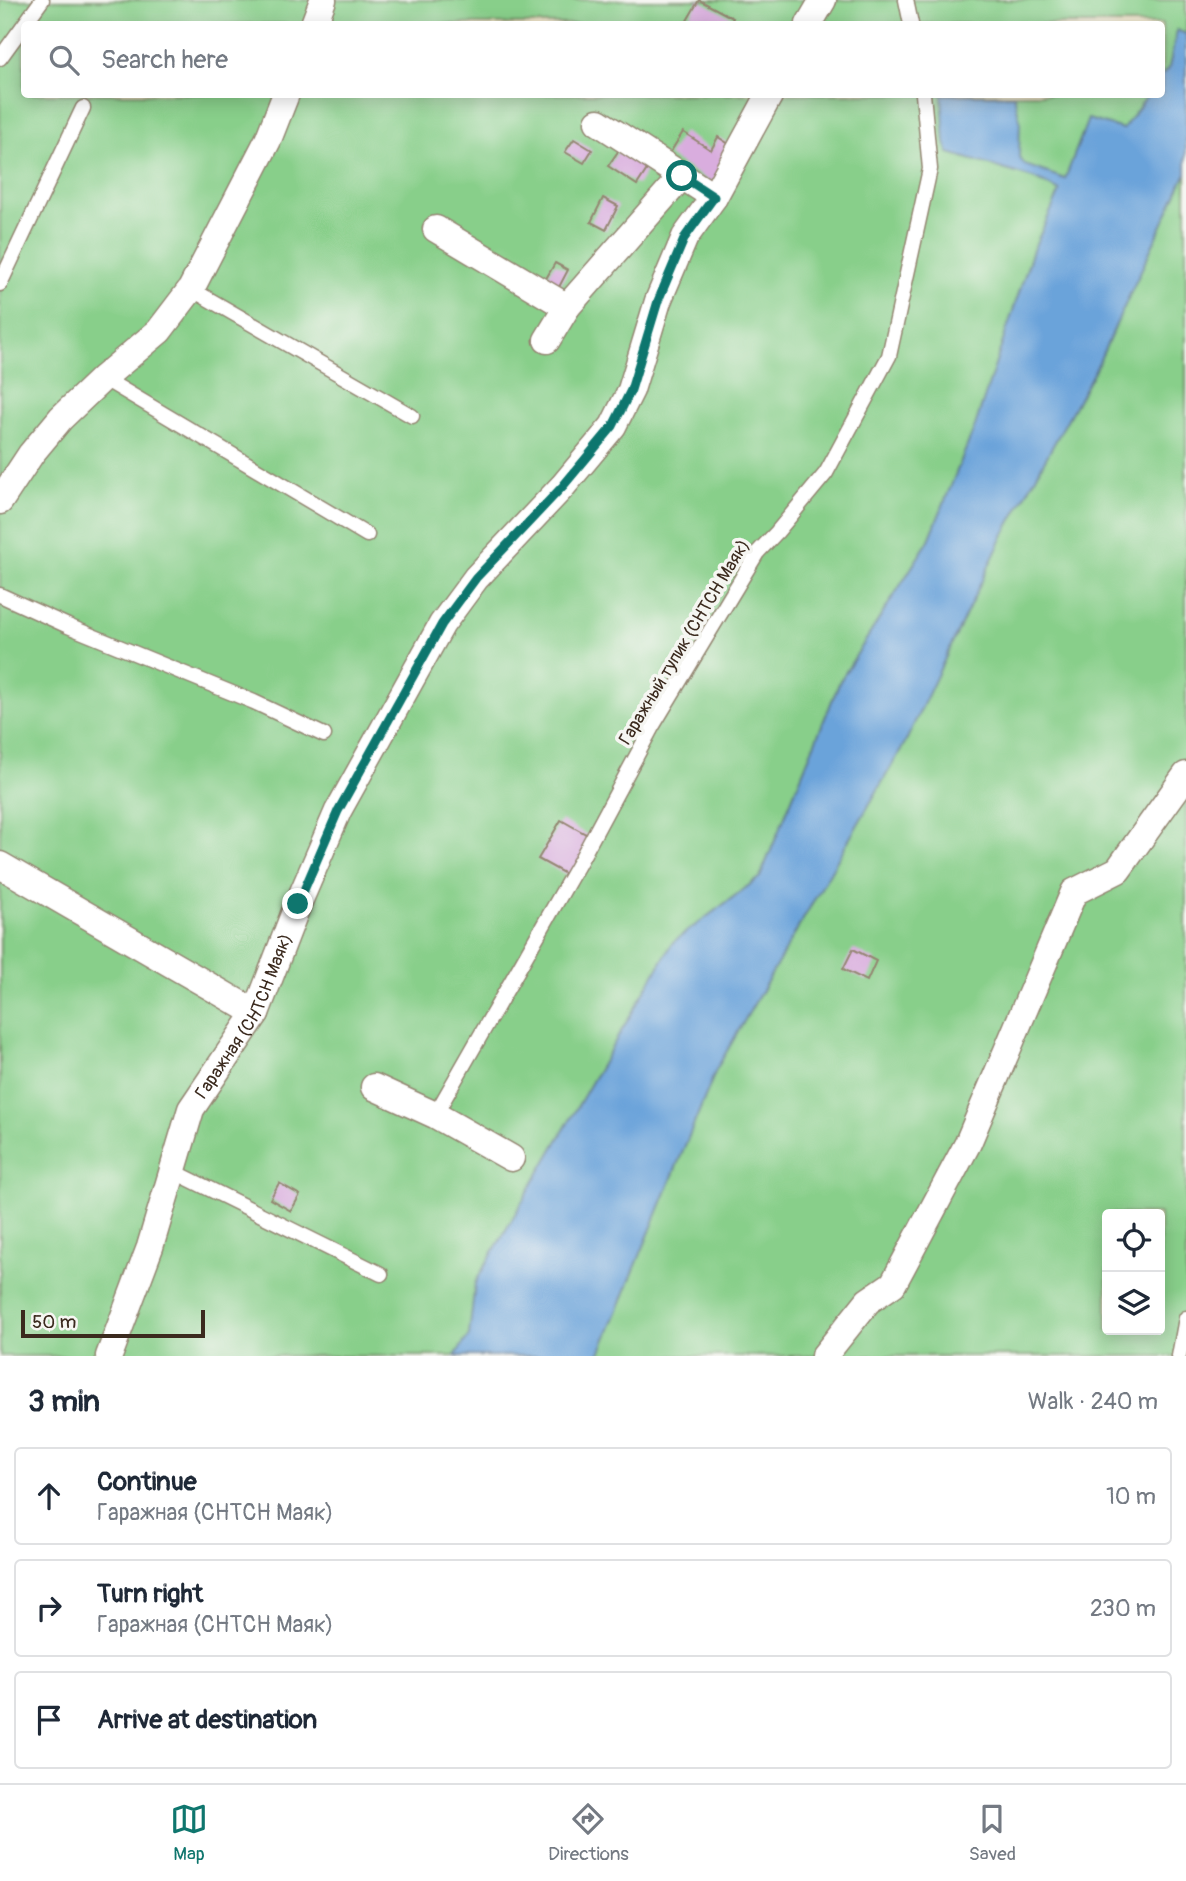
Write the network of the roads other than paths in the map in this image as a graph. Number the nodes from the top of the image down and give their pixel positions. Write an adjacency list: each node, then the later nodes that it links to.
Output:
1 (42, 0): 5 (lane)
2 (323, 0): 6 (street)
3 (823, 0): 7 (street)
4 (906, 0): 8 (lane)
5 (27, 21)
6 (315, 21)
7 (811, 21)
8 (910, 21)
9 (21, 29): 10 (lane)
10 (0, 58)
11 (284, 98): 20 (street)
12 (768, 98): 17 (street, Гаражная (СНТСН Маяк))
13 (923, 98): 33 (lane, Гаражный тупик (СНТСН Маяк))
14 (83, 108): 19 (lane)
15 (598, 122): 16 (street)
16 (682, 176): 17 (street); 21 (street)
17 (714, 197): 31 (street, Гаражная (СНТСН Маяк))
18 (436, 229): 21 (street)
19 (0, 284)
20 (191, 289): 23 (street); 24 (lane)
21 (567, 307): 22 (street)
22 (547, 340)
23 (103, 379): 25 (street); 26 (lane)
24 (412, 416)
25 (0, 501)
26 (367, 535)
27 (0, 595): 28 (lane)
28 (324, 735)
29 (1186, 775): 39 (street)
30 (0, 866): 31 (street)
31 (256, 1013): 35 (street, Гаражная (СНТСН Маяк))
32 (374, 1087): 33 (street)
33 (436, 1115): 34 (street)
34 (511, 1158)
35 (173, 1171): 36 (lane); 38 (street, Гаражная (СНТСН Маяк))
36 (381, 1274)
37 (1186, 1318): 40 (lane)
38 (109, 1356)
39 (824, 1356)
40 (1179, 1356)

